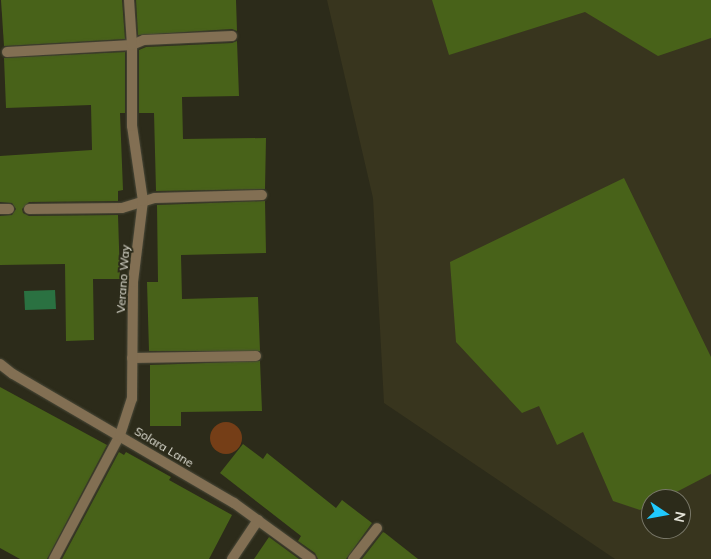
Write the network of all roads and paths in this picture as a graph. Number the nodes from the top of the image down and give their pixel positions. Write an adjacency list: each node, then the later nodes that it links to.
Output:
1 (129, 0): 3 (street, Verano Way)
2 (232, 36): 3 (street)
3 (132, 45): 4 (street); 6 (street, Verano Way)
4 (7, 52)
5 (262, 195): 6 (street)
6 (143, 201): 7 (street); 9 (street, Verano Way)
7 (29, 209)
8 (256, 356): 9 (street)
9 (132, 358): 11 (street, Verano Way)
10 (0, 364): 11 (street, Solara Lane)
11 (120, 435): 12 (street, Solara Lane); 14 (street, Verano Way)
12 (258, 520): 15 (street); 16 (street, Solara Lane)
13 (377, 528): 17 (street)
14 (54, 559)
15 (232, 559)
16 (311, 559)
17 (353, 559)

